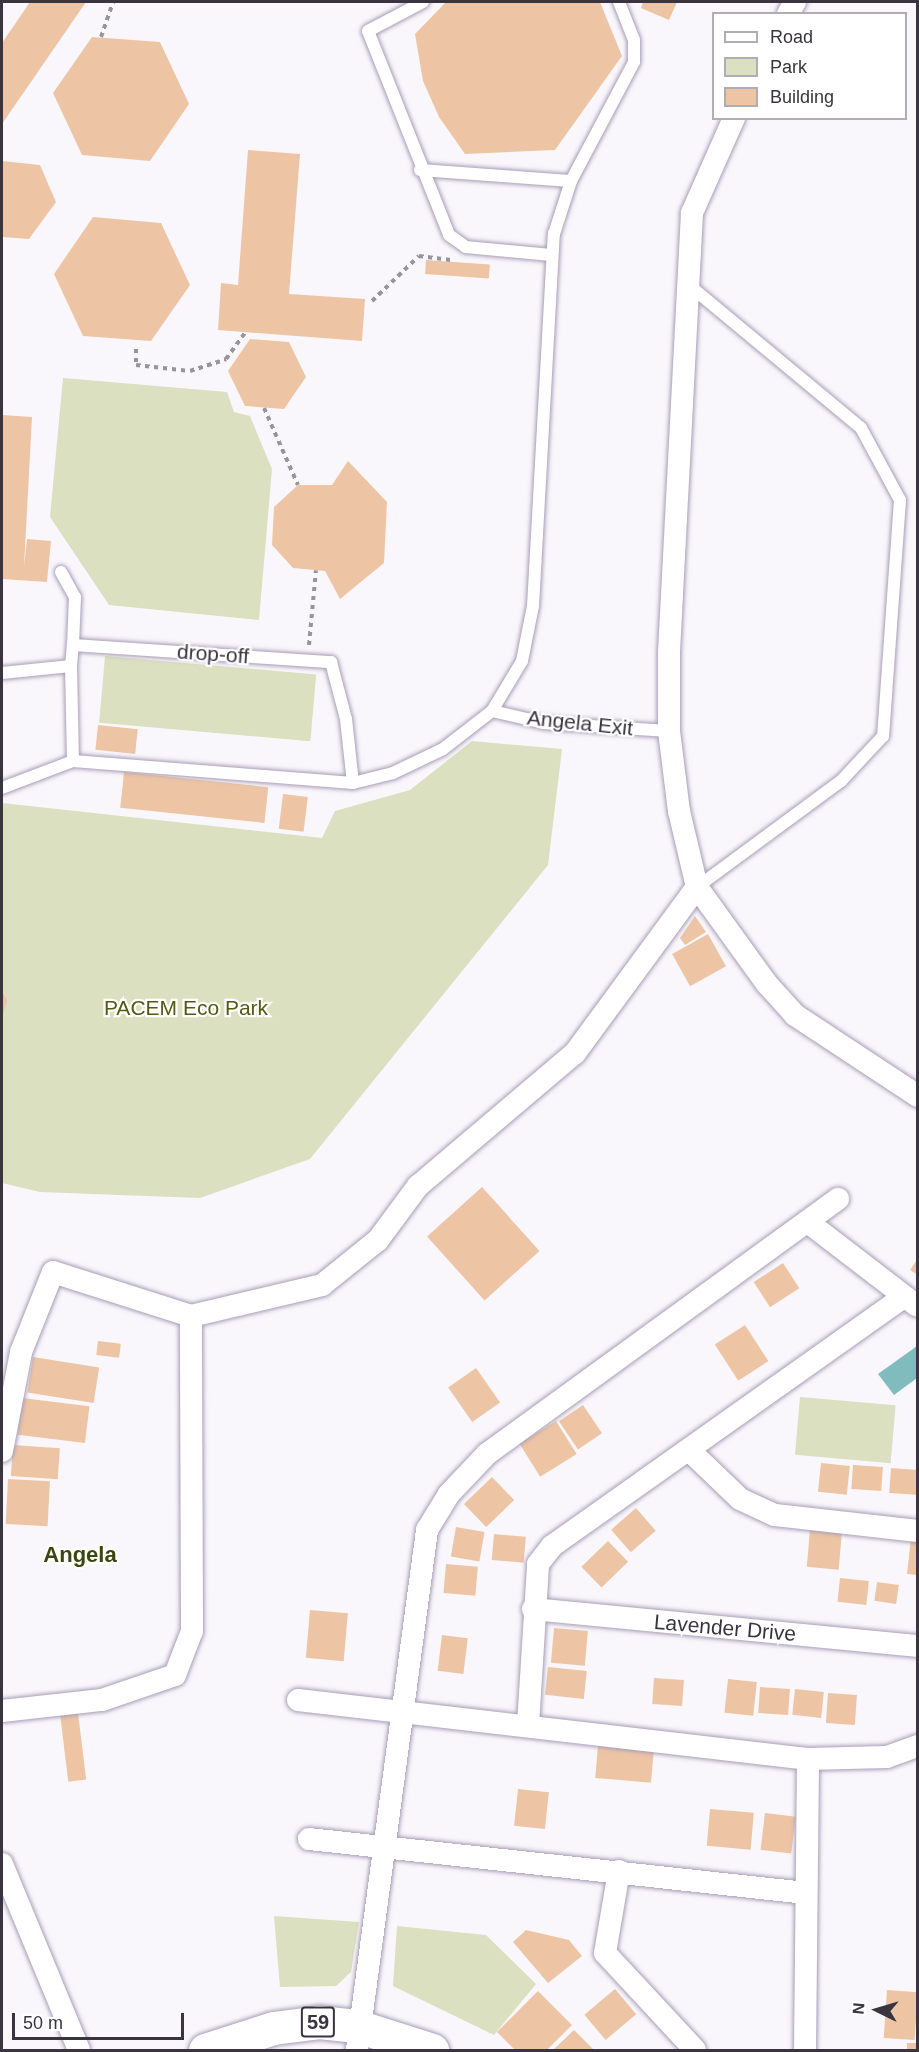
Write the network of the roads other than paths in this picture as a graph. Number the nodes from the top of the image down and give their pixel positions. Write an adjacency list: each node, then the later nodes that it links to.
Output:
1 (423, 2): 4 (lane)
2 (619, 2): 5 (lane)
3 (734, 120): 7 (street)
4 (420, 170): 5 (lane); 6 (lane)
5 (571, 181): 6 (lane)
6 (551, 255): 12 (lane)
7 (690, 286): 13 (street); 17 (lane)
8 (61, 572): 9 (lane)
9 (73, 645): 10 (lane); 15 (lane, drop-off)
10 (71, 666): 11 (lane); 14 (lane)
11 (2, 673)
12 (492, 711): 13 (lane, Angela Exit); 15 (lane)
13 (669, 731): 17 (street)
14 (73, 761): 15 (lane); 16 (lane)
15 (353, 783)
16 (2, 788)
17 (698, 886): 18 (street); 22 (street)
18 (918, 1096)
19 (838, 1199): 20 (street)
20 (809, 1223): 21 (street); 30 (street)
21 (911, 1301): 24 (street)
22 (190, 1316): 23 (street); 29 (street)
23 (2, 1451)
24 (690, 1451): 25 (street); 26 (street)
25 (918, 1531)
26 (533, 1610): 27 (street, Lavender Drive); 31 (street)
27 (918, 1646)
28 (298, 1700): 30 (street)
29 (2, 1711)
30 (403, 1712): 31 (street); 35 (street)
31 (528, 1725): 33 (street)
32 (918, 1746): 33 (street)
33 (808, 1759): 38 (street)
34 (309, 1839): 35 (street)
35 (386, 1847): 37 (street); 39 (street)
36 (2, 1864): 40 (street)
37 (619, 1871): 38 (street); 43 (street)
38 (803, 1893): 44 (street)
39 (357, 2038): 41 (main road, 59); 42 (main road, 59)
40 (79, 2050)
41 (205, 2050)
42 (432, 2050)
43 (694, 2050)
44 (805, 2050)

